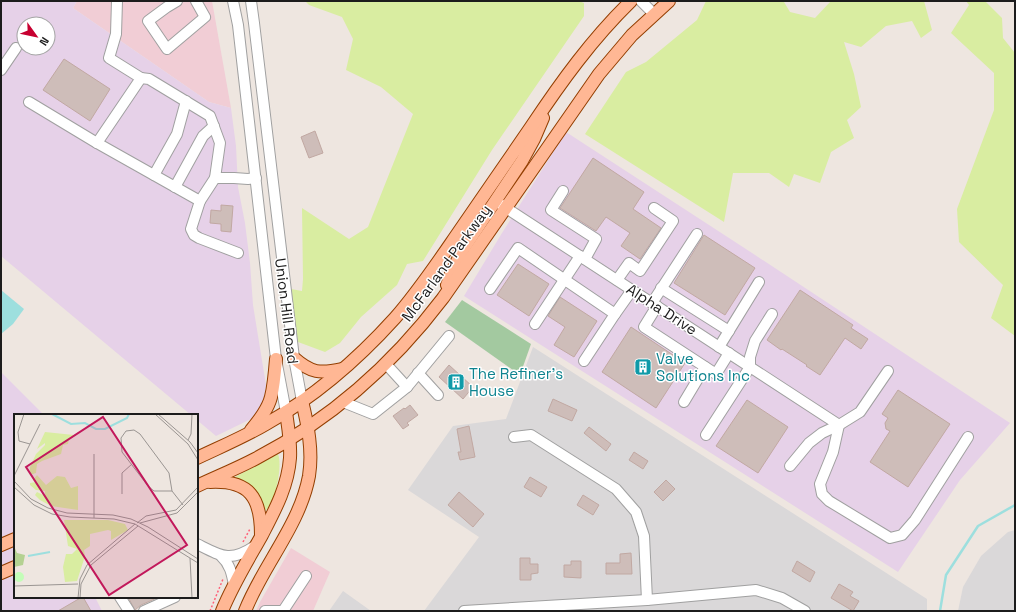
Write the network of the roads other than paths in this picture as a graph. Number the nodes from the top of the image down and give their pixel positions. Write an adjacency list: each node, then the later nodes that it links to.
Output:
1 (116, 1): 14 (street)
2 (157, 1): 10 (street)
3 (177, 1): 10 (street)
4 (196, 1): 10 (street)
5 (233, 1): 22 (street, Union Hill Road)
6 (250, 1): 48 (street, Union Hill Road)
7 (631, 1): 15 (main road, McFarland Parkway)
8 (641, 1): 11 (street)
9 (669, 1): 11 (main road, McFarland Parkway)
10 (167, 6)
11 (654, 14): 28 (main road, McFarland Parkway)
12 (16, 48): 13 (street)
13 (1, 70)
14 (141, 78): 16 (street); 19 (street)
15 (549, 100): 25 (main road, McFarland Parkway); 27 (main road)
16 (186, 101): 18 (street); 20 (street)
17 (29, 102): 19 (street)
18 (214, 126): 21 (street); 23 (street)
19 (97, 143): 20 (street)
20 (154, 175): 23 (street)
21 (215, 178): 22 (street); 26 (street)
22 (256, 178): 49 (street, Union Hill Road)
23 (175, 186): 26 (street)
24 (563, 191): 32 (street)
25 (485, 194): 27 (street, Alpha Drive); 54 (main road, McFarland Parkway)
26 (200, 200): 31 (street)
27 (496, 201): 28 (street, Alpha Drive); 39 (main road)
28 (506, 208): 32 (street, Alpha Drive); 39 (main road, McFarland Parkway)
29 (654, 208): 34 (street)
30 (697, 234): 37 (street)
31 (238, 253)
32 (582, 257): 33 (street); 34 (street, Alpha Drive)
33 (564, 279): 36 (street); 41 (street); 43 (street)
34 (617, 280): 38 (street, Alpha Drive)
35 (759, 282): 44 (street)
36 (490, 288)
37 (661, 288): 40 (street); 44 (street)
38 (632, 290): 40 (street, Alpha Drive); 41 (street)
39 (444, 298): 51 (main road, McFarland Parkway)
40 (654, 304): 46 (street, Alpha Drive); 52 (street)
41 (615, 314): 50 (street)
42 (772, 314): 53 (street)
43 (535, 324)
44 (729, 331): 46 (street)
45 (449, 336): 56 (street)
46 (719, 347): 47 (street, Alpha Drive)
47 (729, 353): 52 (street); 53 (street, Alpha Drive)
48 (294, 358): 54 (main road); 59 (street, Union Hill Road)
49 (276, 359): 62 (street, Union Hill Road); 65 (main road)
50 (584, 360)
51 (386, 364): 57 (street); 60 (main road, McFarland Parkway)
52 (705, 367): 61 (street)
53 (750, 367): 63 (street, Alpha Drive); 66 (street)
54 (343, 369): 59 (main road, McFarland Parkway)
55 (888, 371): 63 (street)
56 (418, 373): 57 (street); 58 (street)
57 (407, 387): 60 (street)
58 (438, 395)
59 (302, 401): 62 (main road, McFarland Parkway); 64 (main road, Union Hill Road)
60 (342, 402): 64 (main road, McFarland Parkway)
61 (684, 402)
62 (286, 412): 65 (main road, McFarland Parkway); 69 (main road, Union Hill Road)
63 (840, 425): 67 (street); 71 (street)
64 (308, 428): 69 (main road, McFarland Parkway); 90 (main road, Union Hill Road)
65 (247, 434): 70 (main road, McFarland Parkway)
66 (706, 435)
67 (968, 437)
68 (514, 438): 86 (street)
69 (290, 439): 72 (main road, McFarland Parkway); 74 (main road, Union Hill Road)
70 (198, 458)
71 (790, 466)
72 (201, 484): 74 (main road)
73 (14, 539): 76 (main road)
74 (258, 542): 77 (street); 83 (main road, Union Hill Road)
75 (198, 544): 77 (street)
76 (1, 545)
77 (221, 556): 83 (street)
78 (1, 562): 79 (main road)
79 (14, 566)
80 (14, 566): 81 (main road)
81 (1, 573)
82 (306, 576): 91 (street)
83 (234, 585): 89 (main road, Union Hill Road)
84 (120, 598): 87 (street)
85 (173, 598): 88 (street)
86 (647, 600): 92 (street); 93 (street)
87 (128, 611)
88 (144, 611)
89 (222, 611)
90 (246, 611)
91 (265, 611)
92 (464, 611)
93 (805, 611)

